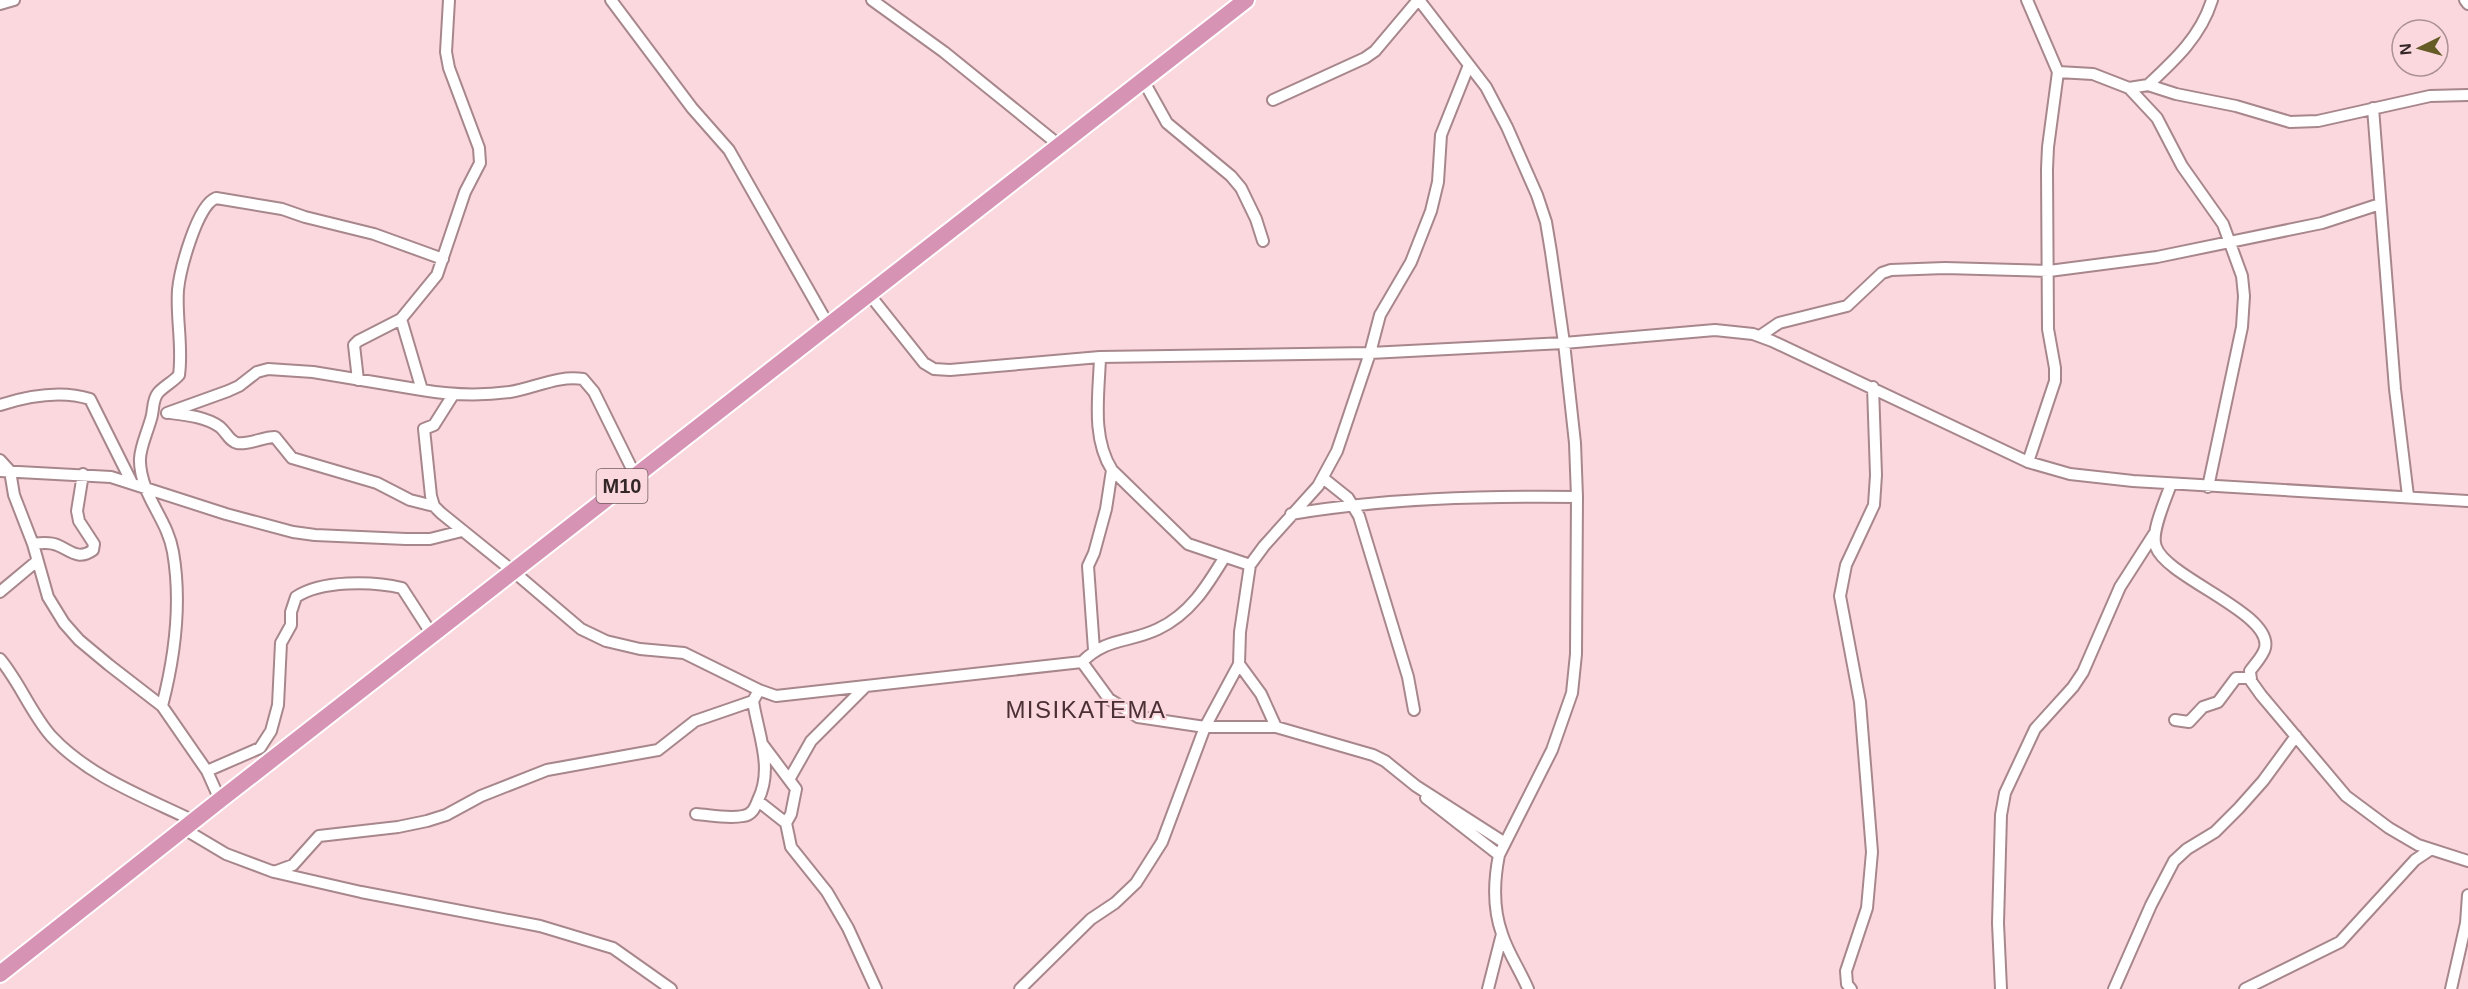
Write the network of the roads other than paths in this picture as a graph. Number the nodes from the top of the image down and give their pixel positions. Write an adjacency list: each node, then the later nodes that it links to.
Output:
1 (14, 0): 10 (street)
2 (448, 0): 24 (street)
3 (611, 0): 28 (street)
4 (872, 0): 20 (street)
5 (1246, 0): 14 (highway, M10)
6 (1419, 0): 12 (street); 18 (street)
7 (2027, 0): 13 (street)
8 (2212, 0): 15 (street)
9 (2465, 0): 11 (street)
10 (0, 4)
11 (2468, 4)
12 (1469, 65): 30 (street); 31 (street)
13 (2058, 72): 16 (street); 25 (street)
14 (1143, 80): 20 (highway, M10); 22 (street)
15 (2148, 85): 16 (street); 19 (street)
16 (2129, 88): 23 (street)
17 (2468, 95): 19 (street)
18 (1273, 100)
19 (2373, 108): 21 (street)
20 (1059, 145): 26 (highway, M10)
21 (2380, 204): 23 (street); 51 (street)
22 (1263, 241)
23 (2231, 242): 25 (street); 49 (street)
24 (443, 259): 27 (street); 38 (street)
25 (2049, 271): 29 (street); 41 (street)
26 (869, 294): 28 (highway, M10); 32 (street)
27 (401, 319): 33 (street); 35 (street)
28 (828, 326): 45 (highway, M10)
29 (1760, 336): 30 (street); 34 (street)
30 (1564, 343): 31 (street); 52 (street)
31 (1370, 353): 32 (street); 46 (street)
32 (1100, 357): 42 (street)
33 (358, 380): 35 (street); 39 (street)
34 (1873, 387): 41 (street); 102 (street)
35 (422, 390): 36 (street)
36 (453, 395): 45 (street); 55 (street)
37 (0, 405): 47 (street)
38 (153, 412): 39 (street); 50 (street)
39 (166, 413): 55 (street)
40 (0, 460): 43 (street)
41 (2028, 462): 48 (street)
42 (1112, 470): 60 (street); 66 (street)
43 (5, 471): 44 (street); 59 (street)
44 (83, 474): 47 (street); 59 (street)
45 (635, 475): 63 (highway, M10)
46 (1323, 478): 54 (street); 56 (street)
47 (131, 481): 50 (street)
48 (2171, 484): 49 (street); 58 (street)
49 (2208, 487): 51 (street)
50 (146, 489): 57 (street); 74 (street)
51 (2408, 496): 53 (street)
52 (1577, 497): 54 (street); 89 (street)
53 (2468, 501)
54 (1353, 505): 56 (street); 75 (street)
55 (434, 506): 57 (street)
56 (1291, 514): 62 (street)
57 (462, 531): 63 (street)
58 (2156, 531): 70 (street); 103 (street)
59 (33, 544): 61 (street)
60 (1224, 558): 62 (street); 66 (street)
61 (37, 561): 64 (street); 74 (street)
62 (1250, 566): 69 (street)
63 (514, 572): 65 (highway, M10); 72 (street)
64 (0, 592)
65 (433, 636): 81 (street); 84 (highway, M10)
66 (1094, 650): 68 (street)
67 (0, 659): 88 (street)
68 (1082, 662): 71 (street); 77 (street)
69 (1239, 664): 77 (street); 78 (street)
70 (2251, 678): 76 (street); 79 (street)
71 (865, 687): 72 (street); 82 (street)
72 (759, 690): 73 (street)
73 (753, 700): 80 (street); 93 (street)
74 (162, 706): 81 (street)
75 (1414, 710)
76 (2175, 720)
77 (1205, 727): 78 (street); 99 (street)
78 (1276, 727): 83 (street)
79 (2296, 736): 90 (street); 104 (street)
80 (763, 745): 82 (street); 85 (street)
81 (207, 771): 84 (street)
82 (790, 778): 87 (street)
83 (1416, 786): 89 (street); 91 (street)
84 (220, 800): 88 (highway, M10)
85 (758, 801): 86 (street); 87 (street)
86 (696, 814)
87 (786, 823): 98 (street)
88 (189, 825): 93 (street); 96 (highway, M10)
89 (1505, 843): 91 (street)
90 (2430, 850): 92 (street); 105 (street)
91 (1499, 855): 95 (street)
92 (2468, 861)
93 (274, 872): 97 (street)
94 (2468, 895): 106 (street)
95 (1502, 934): 100 (street); 101 (street)
96 (0, 974)
97 (671, 989)
98 (876, 989)
99 (1020, 989)
100 (1488, 989)
101 (1528, 989)
102 (1851, 989)
103 (2001, 989)
104 (2114, 989)
105 (2245, 989)
106 (2451, 989)

